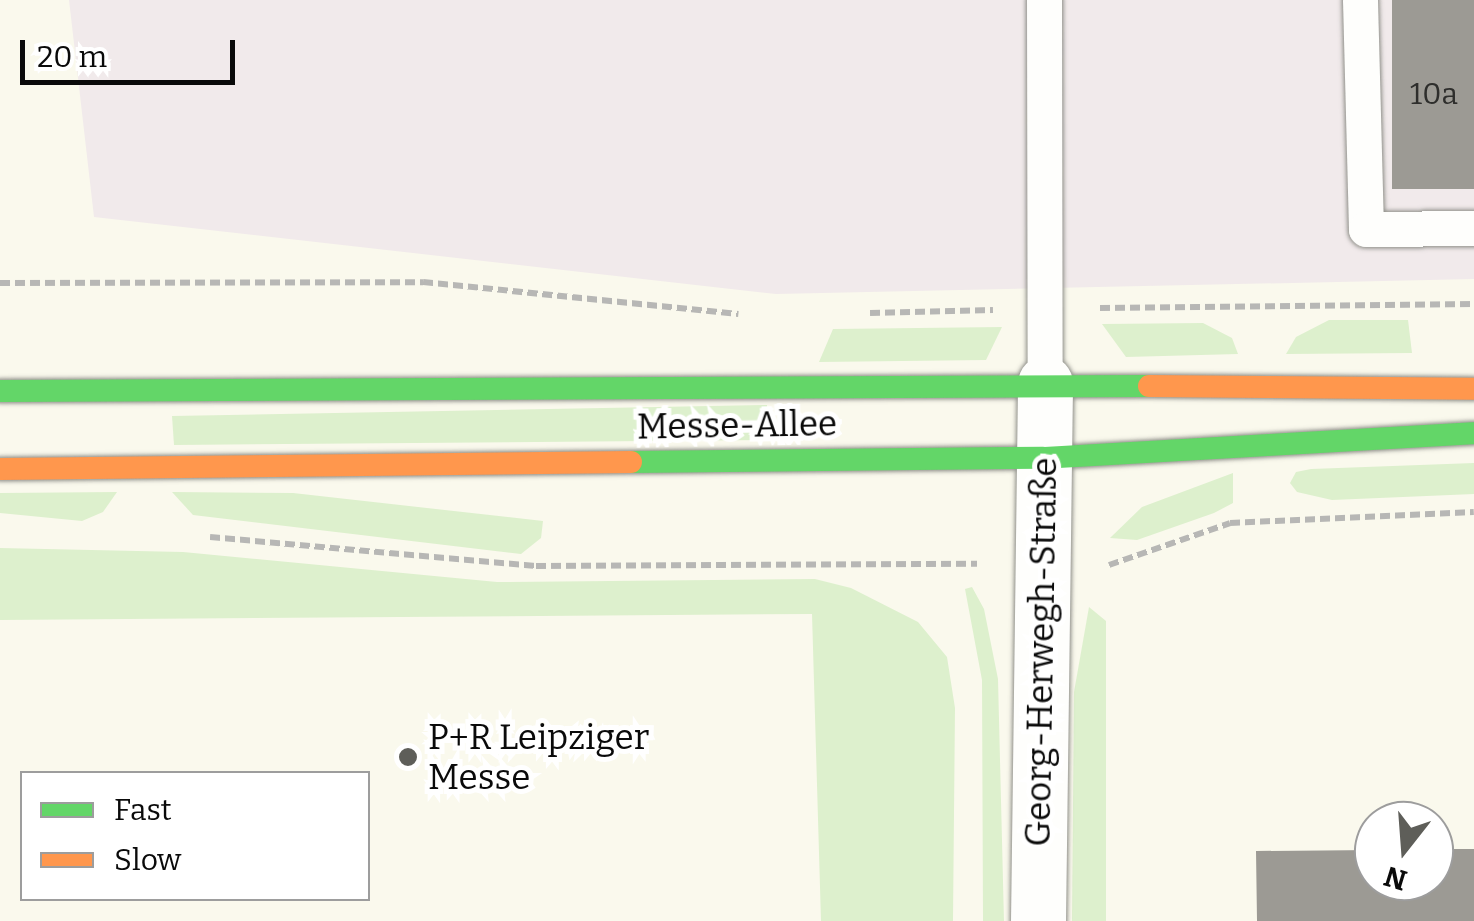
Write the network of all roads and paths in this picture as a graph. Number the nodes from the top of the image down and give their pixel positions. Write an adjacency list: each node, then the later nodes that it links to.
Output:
1 (1044, 0): 6 (lane)
2 (1360, 0): 3 (lane)
3 (1474, 228)
4 (0, 283): 7 (path)
5 (1474, 304): 6 (path)
6 (1043, 308): 8 (path); 9 (lane)
7 (754, 314)
8 (850, 314)
9 (1044, 382): 10 (main road, Messe-Allee); 11 (main road, Messe-Allee); 13 (street, Georg-Herwegh-Straße)
10 (1474, 389)
11 (0, 391)
12 (1474, 434): 13 (main road, Messe-Allee)
13 (1043, 458): 14 (main road, Messe-Allee); 19 (street, Georg-Herwegh-Straße)
14 (0, 468)
15 (1474, 512): 18 (path)
16 (203, 536): 17 (path)
17 (914, 563)
18 (1094, 566)
19 (1038, 921)

